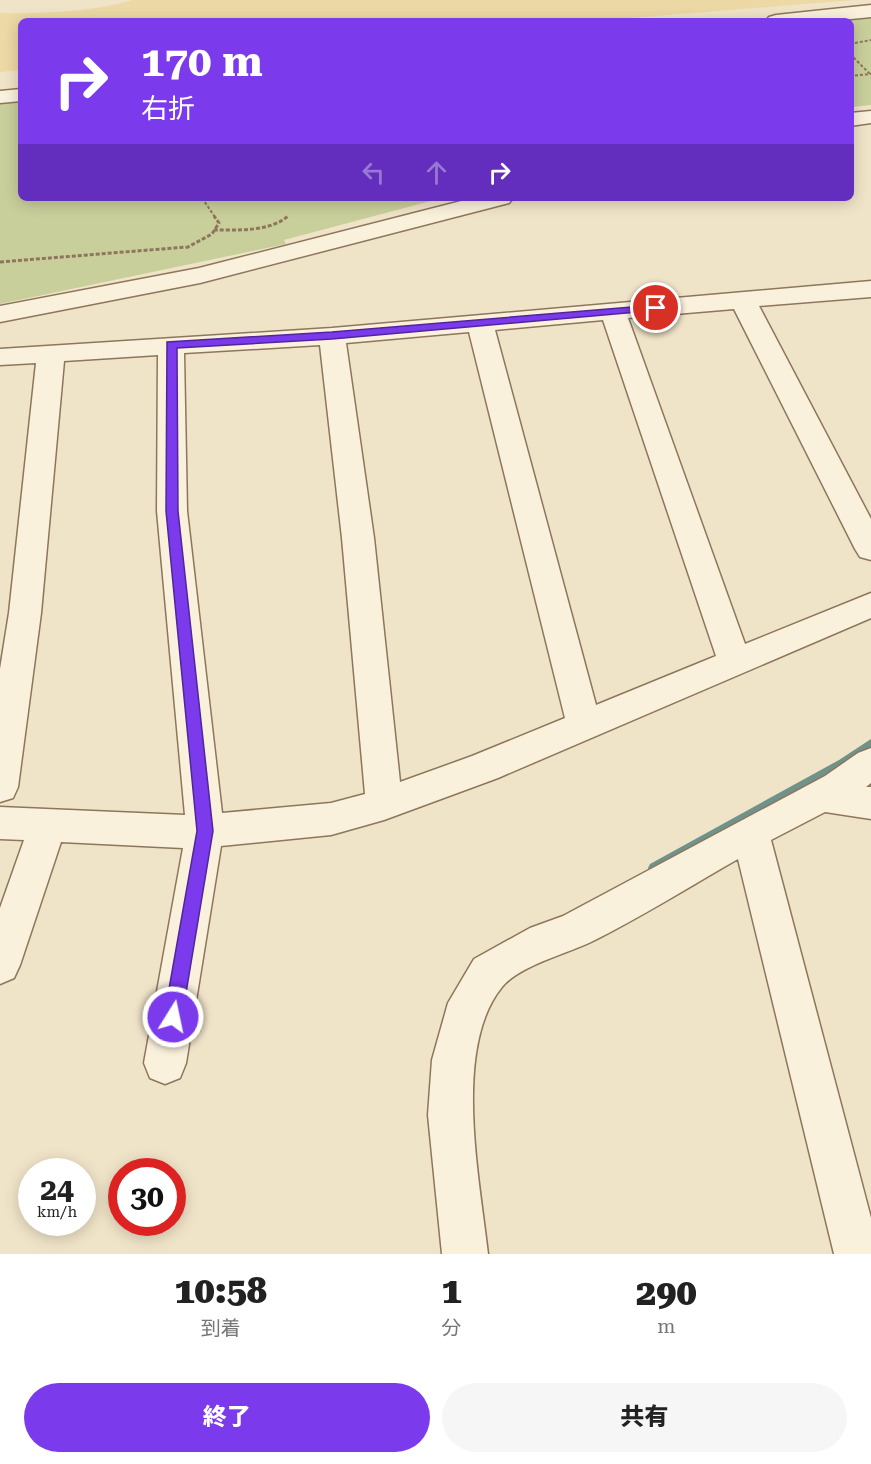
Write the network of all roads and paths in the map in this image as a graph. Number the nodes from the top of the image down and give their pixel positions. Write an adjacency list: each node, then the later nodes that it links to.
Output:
1 (871, 11): 2 (street)
2 (804, 18)
3 (871, 40): 4 (path)
4 (854, 43)
5 (854, 58): 6 (path)
6 (871, 74): 7 (path)
7 (854, 76)
8 (18, 95): 9 (street)
9 (0, 97)
10 (871, 117): 11 (street)
11 (854, 119)
12 (204, 201): 15 (path)
13 (489, 201): 22 (street)
14 (288, 216): 15 (path)
15 (214, 230): 16 (path)
16 (186, 247): 17 (path); 18 (path)
17 (189, 255)
18 (0, 262)
19 (871, 289): 20 (street)
20 (743, 300): 21 (street); 28 (street)
21 (613, 311): 23 (street); 30 (street)
22 (0, 314)
23 (480, 323): 24 (street); 31 (street)
24 (332, 336): 25 (street); 36 (street)
25 (171, 345): 26 (street); 39 (street)
26 (51, 353): 27 (street); 33 (street)
27 (0, 357)
28 (871, 549)
29 (871, 605): 30 (street)
30 (735, 663): 31 (street)
31 (584, 726): 36 (street)
32 (871, 763): 34 (street)
33 (0, 787)
34 (822, 796): 35 (street); 40 (street)
35 (871, 803)
36 (384, 804): 39 (street)
37 (0, 823): 38 (street)
38 (48, 825): 39 (street); 41 (street)
39 (205, 831): 42 (street)
40 (750, 833): 43 (street); 44 (street)
41 (0, 965)
42 (165, 1063)
43 (465, 1254)
44 (857, 1254)

